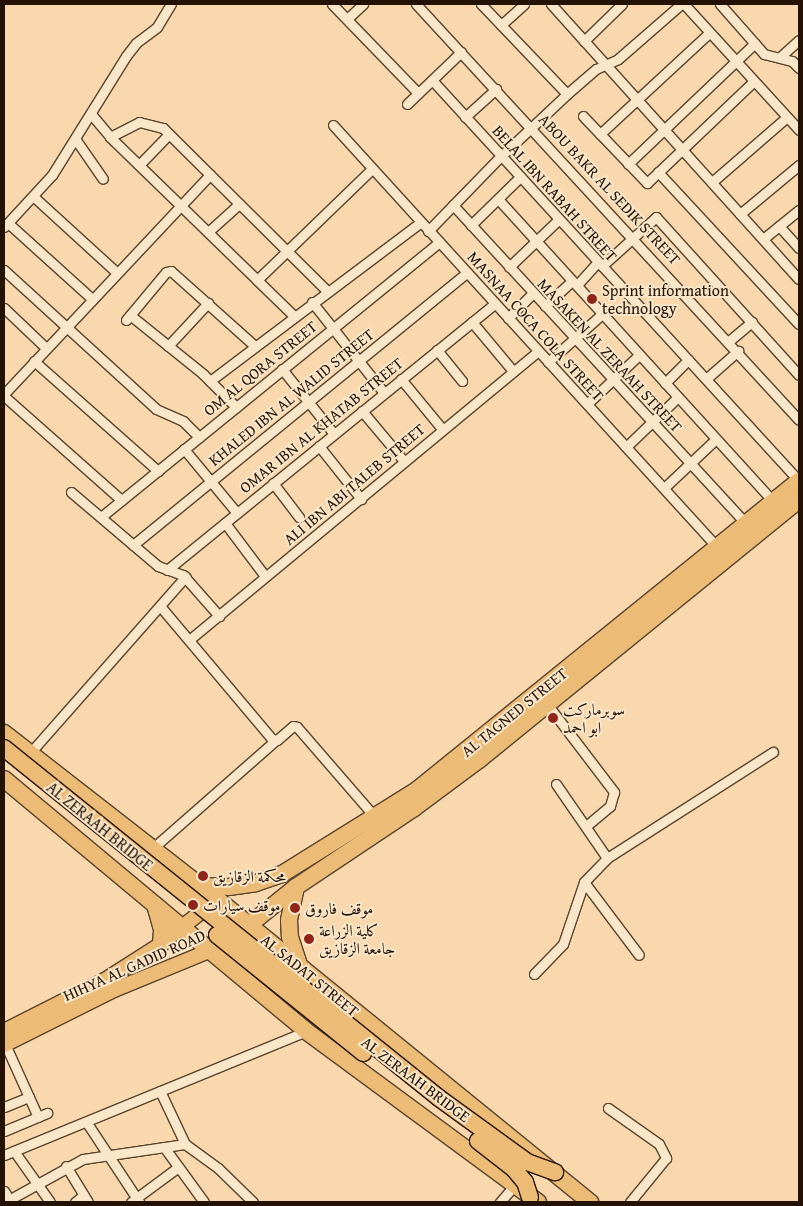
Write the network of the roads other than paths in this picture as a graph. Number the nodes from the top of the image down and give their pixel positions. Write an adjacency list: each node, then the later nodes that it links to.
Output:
1 (171, 4): 30 (street)
2 (332, 4): 12 (street)
3 (363, 4): 12 (street)
4 (416, 4): 18 (street, ABOU BAKR AL SEDIK STREET)
5 (481, 4): 13 (street)
6 (550, 4): 16 (street)
7 (622, 4): 11 (street)
8 (683, 4): 14 (street); 21 (street)
9 (720, 4): 17 (street)
10 (520, 5): 13 (street)
11 (612, 7): 16 (street)
12 (347, 19): 26 (street)
13 (501, 25): 27 (street)
14 (709, 33): 20 (street); 28 (street)
15 (799, 40): 19 (street)
16 (584, 41): 21 (street)
17 (755, 43): 19 (street); 20 (street)
18 (461, 52): 23 (street); 25 (street, ABOU BAKR AL SEDIK STREET)
19 (780, 57): 22 (street)
20 (736, 62): 24 (street); 36 (street)
21 (606, 64): 27 (street); 28 (street)
22 (799, 68)
23 (432, 80): 26 (street); 32 (street, BELAL IBN RABAH STREET)
24 (754, 82): 33 (street); 42 (street)
25 (496, 89): 32 (street); 35 (street, ABOU BAKR AL SEDIK STREET)
26 (418, 93): 29 (street)
27 (568, 94): 35 (street)
28 (638, 100): 36 (street); 39 (street)
29 (407, 104)
30 (91, 114): 40 (street); 41 (street)
31 (583, 116): 39 (street)
32 (465, 117): 43 (street, BELAL IBN RABAH STREET)
33 (787, 117): 37 (street); 52 (street)
34 (333, 125): 47 (street, MASNAA COCA COLA STREET)
35 (531, 127): 43 (street); 67 (street, ABOU BAKR AL SEDIK STREET)
36 (664, 129): 42 (street); 44 (street)
37 (799, 130)
38 (169, 134): 40 (street); 45 (street); 49 (street)
39 (600, 134): 44 (street)
40 (110, 137): 45 (street)
41 (76, 140): 51 (street); 53 (street)
42 (682, 150): 48 (street); 52 (street)
43 (501, 156): 50 (street, BELAL IBN RABAH STREET); 57 (street)
44 (628, 164): 48 (street)
45 (139, 165): 56 (street)
46 (799, 165): 59 (street)
47 (372, 169): 61 (street, MASNAA COCA COLA STREET); 72 (street)
48 (658, 172): 94 (street)
49 (210, 174): 55 (street); 56 (street)
50 (520, 177): 54 (street); 60 (street, BELAL IBN RABAH STREET)
51 (103, 179)
52 (712, 182): 59 (street)
53 (34, 197): 62 (street); 76 (street)
54 (498, 199): 63 (street); 69 (street)
55 (239, 204): 66 (street); 72 (street)
56 (180, 205): 66 (street); 76 (street)
57 (453, 206): 63 (street, MASAKEN AL ZERAAH STREET); 65 (street)
58 (799, 210): 64 (street)
59 (740, 214): 68 (street)
60 (559, 218): 69 (street); 73 (street, BELAL IBN RABAH STREET)
61 (421, 222): 65 (street, MASNAA COCA COLA STREET); 81 (street)
62 (6, 225): 83 (street)
63 (471, 225): 74 (street, MASAKEN AL ZERAAH STREET)
64 (779, 226): 68 (street); 71 (street)
65 (428, 230): 70 (street, MASNAA COCA COLA STREET)
66 (208, 232): 79 (street)
67 (634, 237): 73 (street); 93 (street); 98 (street, ABOU BAKR AL SEDIK STREET)
68 (763, 239): 78 (street)
69 (537, 241): 74 (street); 80 (street)
70 (439, 242): 77 (street, MASNAA COCA COLA STREET); 96 (street, OM AL QORA STREET)
71 (799, 248)
72 (287, 251): 79 (street); 81 (street)
73 (600, 264): 80 (street); 106 (street, BELAL IBN RABAH STREET)
74 (509, 267): 82 (street, MASAKEN AL ZERAAH STREET)
75 (4, 270): 95 (street)
76 (116, 272): 83 (street)
77 (467, 273): 86 (street, MASNAA COCA COLA STREET); 108 (street, KHALED IBN AL WALID STREET)
78 (799, 279)
79 (257, 280): 90 (street)
80 (574, 283): 87 (street); 89 (street)
81 (327, 291): 84 (street)
82 (533, 293): 87 (street, MASAKEN AL ZERAAH STREET); 91 (street)
83 (92, 299): 95 (street)
84 (312, 302): 90 (street); 96 (street)
85 (208, 303): 99 (street); 99 (street); 100 (street)
86 (495, 303): 91 (street, MASNAA COCA COLA STREET); 92 (street, OMAR IBN AL KHATAB STREET)
87 (545, 306): 97 (street, MASAKEN AL ZERAAH STREET)
88 (4, 308): 101 (street)
89 (602, 314): 97 (street); 105 (street)
90 (294, 316): 100 (street)
91 (508, 318): 103 (street, MASNAA COCA COLA STREET)
92 (472, 322): 102 (street, OMAR IBN AL KHATAB STREET); 111 (street)
93 (752, 322): 98 (street); 112 (street)
94 (799, 324)
95 (65, 328): 101 (street); 130 (street)
96 (332, 329): 108 (street); 110 (street, OM AL QORA STREET)
97 (574, 337): 109 (street); 115 (street, MASAKEN AL ZERAAH STREET)
98 (729, 341): 104 (street, ABOU BAKR AL SEDIK STREET)
99 (168, 346): 116 (street)
100 (255, 346): 116 (street)
101 (46, 348): 107 (street)
102 (437, 350): 113 (street, OMAR IBN AL KHATAB STREET); 117 (street)
103 (538, 351): 109 (street, MASNAA COCA COLA STREET); 111 (street, ALI IBN ABI TALEB STREET)
104 (738, 351): 114 (street); 126 (street, ABOU BAKR AL SEDIK STREET)
105 (639, 355): 115 (street); 118 (street)
106 (688, 360): 114 (street, BELAL IBN RABAH STREET); 118 (street)
107 (34, 361): 120 (street); 137 (street)
108 (358, 362): 119 (street); 122 (street, KHALED IBN AL WALID STREET)
109 (548, 362): 123 (street, MASNAA COCA COLA STREET)
110 (282, 370): 122 (street); 124 (street, OM AL QORA STREET)
111 (513, 371): 128 (street, ALI IBN ABI TALEB STREET)
112 (799, 375)
113 (401, 379): 119 (street, OMAR IBN AL KHATAB STREET); 128 (street)
114 (706, 379): 138 (street, BELAL IBN RABAH STREET)
115 (613, 380): 123 (street); 127 (street, MASAKEN AL ZERAAH STREET)
116 (210, 381): 124 (street)
117 (462, 381)
118 (665, 383): 121 (street)
119 (384, 393): 125 (street, OMAR IBN AL KHATAB STREET)
120 (4, 394): 144 (street)
121 (678, 397): 127 (street); 131 (street)
122 (308, 402): 129 (street); 139 (street, KHALED IBN AL WALID STREET)
123 (587, 404): 133 (street, MASNAA COCA COLA STREET)
124 (236, 407): 130 (street, OM AL QORA STREET)
125 (362, 411): 129 (street, OMAR IBN AL KHATAB STREET); 135 (street)
126 (799, 420)
127 (652, 422): 133 (street); 136 (street, MASAKEN AL ZERAAH STREET)
128 (442, 429): 135 (street, ALI IBN ABI TALEB STREET)
129 (334, 434): 132 (street, OMAR IBN AL KHATAB STREET)
130 (199, 437): 134 (street, OM AL QORA STREET)
131 (716, 439): 136 (street); 146 (street)
132 (319, 446): 140 (street, OMAR IBN AL KHATAB STREET); 143 (street)
133 (626, 447): 141 (street, MASNAA COCA COLA STREET)
134 (184, 449): 137 (street, OM AL QORA STREET); 139 (street)
135 (404, 461): 143 (street, ALI IBN ABI TALEB STREET)
136 (690, 463): 141 (street); 151 (street, MASAKEN AL ZERAAH STREET)
137 (158, 471): 144 (street, OM AL QORA STREET)
138 (799, 481): 146 (highway, AL TAGNED STREET)
139 (210, 482): 147 (street); 152 (street, KHALED IBN AL WALID STREET)
140 (273, 483): 147 (street, OMAR IBN AL KHATAB STREET); 149 (street)
141 (664, 488): 153 (street, MASNAA COCA COLA STREET)
142 (71, 492): 148 (street)
143 (361, 498): 155 (street, ALI IBN ABI TALEB STREET)
144 (122, 500): 148 (street, OM AL QORA STREET)
145 (799, 500): 160 (highway, AL TAGNED STREET)
146 (774, 502): 151 (highway, AL TAGNED STREET)
147 (236, 513): 150 (street, OMAR IBN AL KHATAB STREET)
148 (101, 517): 152 (street)
149 (299, 517)
150 (225, 523): 154 (street, OMAR IBN AL KHATAB STREET); 155 (street)
151 (746, 524): 153 (highway, AL TAGNED STREET)
152 (133, 545): 154 (street)
153 (717, 547): 161 (highway, AL TAGNED STREET)
154 (167, 570): 156 (street)
155 (265, 576): 158 (street, ALI IBN ABI TALEB STREET)
156 (186, 577): 157 (street); 158 (street)
157 (160, 606): 159 (street); 166 (street)
158 (218, 616): 159 (street, ALI IBN ABI TALEB STREET)
159 (189, 640): 163 (street)
160 (547, 704): 161 (highway, AL TAGNED STREET); 171 (street)
161 (528, 710): 170 (highway, AL TAGNED STREET); 177 (highway, AL TAGNED STREET)
162 (4, 733): 166 (highway, AL SADAT STREET)
163 (275, 740): 170 (street); 172 (street)
164 (4, 748): 205 (highway, AL ZERAAH BRIDGE, bridge)
165 (773, 752): 173 (street)
166 (30, 753): 172 (highway, AL SADAT STREET)
167 (4, 762): 210 (highway, AL ZERAAH BRIDGE, bridge)
168 (4, 778): 180 (highway)
169 (556, 784): 171 (street)
170 (375, 816): 174 (highway, AL TAGNED STREET)
171 (587, 825): 173 (street)
172 (153, 848): 176 (highway, AL SADAT STREET)
173 (607, 858): 175 (street)
174 (267, 879): 176 (highway, AL TAGNED STREET); 178 (highway)
175 (584, 882): 185 (street); 187 (street)
176 (201, 886): 179 (highway, AL SADAT STREET)
177 (296, 887): 178 (highway, AL TAGNED STREET); 186 (highway)
178 (282, 898): 181 (highway, AL TAGNED STREET)
179 (217, 899): 181 (highway, AL SADAT STREET); 182 (main road, HIHYA AL GADID ROAD)
180 (155, 905): 182 (highway); 183 (highway)
181 (249, 925): 184 (main road, HIHYA AL GADID ROAD); 186 (highway, AL SADAT STREET)
182 (182, 928): 183 (main road, HIHYA AL GADID ROAD); 184 (highway)
183 (161, 944): 189 (main road, HIHYA AL GADID ROAD)
184 (211, 952): 188 (highway); 189 (main road, HIHYA AL GADID ROAD)
185 (639, 955)
186 (301, 969): 205 (highway, AL SADAT STREET)
187 (534, 974)
188 (306, 1031): 190 (street); 207 (highway)
189 (4, 1040): 191 (street)
190 (160, 1091): 196 (street); 198 (street)
191 (29, 1097): 192 (street); 195 (street)
192 (4, 1107)
193 (608, 1108): 219 (street)
194 (47, 1113): 195 (street)
195 (38, 1117): 197 (street)
196 (87, 1123): 200 (street); 201 (street)
197 (4, 1131)
198 (185, 1144): 199 (street); 216 (street)
199 (164, 1147): 201 (street); 204 (street)
200 (14, 1151): 202 (street); 206 (street)
201 (107, 1153): 203 (street); 211 (street)
202 (4, 1155)
203 (66, 1166): 206 (street); 209 (street)
204 (177, 1168): 211 (street); 215 (street)
205 (555, 1172): 218 (highway, AL SADAT STREET)
206 (37, 1184): 212 (street); 213 (street)
207 (514, 1186): 210 (highway); 217 (street)
208 (4, 1191): 212 (street)
209 (86, 1199): 214 (street)
210 (534, 1200)
211 (135, 1201)
212 (8, 1202)
213 (50, 1202)
214 (75, 1202)
215 (204, 1202)
216 (253, 1202)
217 (500, 1202)
218 (590, 1202)
219 (630, 1202)

